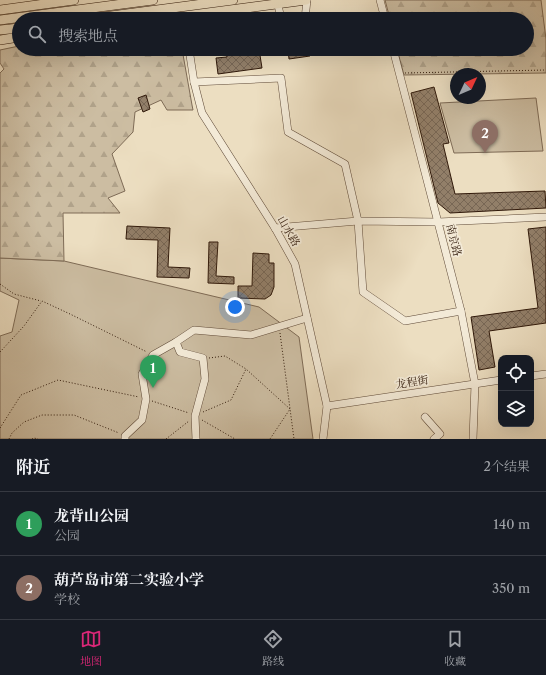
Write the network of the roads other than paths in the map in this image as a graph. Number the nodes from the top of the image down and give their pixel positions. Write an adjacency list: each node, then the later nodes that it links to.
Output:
1 (74, 0): 7 (main road)
2 (153, 0): 9 (main road)
3 (233, 0): 8 (main road)
4 (306, 0): 6 (main road); 12 (street)
5 (380, 0): 13 (street)
6 (277, 2): 8 (main road); 11 (street)
7 (3, 10): 14 (main road)
8 (184, 10): 10 (main road)
9 (64, 12)
10 (163, 12)
11 (279, 12)
12 (305, 12)
13 (383, 12)
14 (4, 20)
15 (12, 29): 16 (main road)
16 (0, 30)
17 (12, 38): 18 (main road)
18 (0, 40)
19 (190, 56): 21 (street, 山水路)
20 (395, 56): 24 (street, 南京路)
21 (194, 82): 23 (street); 25 (street, 山水路)
22 (546, 217): 24 (street)
23 (358, 220): 24 (street); 25 (street); 26 (street)
24 (438, 222): 26 (street, 南京路)
25 (275, 228): 27 (street, 山水路)
26 (461, 311): 32 (street, 南京路)
27 (307, 318): 28 (street); 33 (street, 山水路)
28 (176, 342): 35 (street); 36 (street)
29 (546, 374): 30 (street)
30 (534, 376)
31 (498, 380): 32 (street, 龙程街)
32 (475, 384): 33 (street, 龙程街); 39 (street, 南京路)
33 (327, 406): 37 (street, 山水路)
34 (425, 417): 38 (street)
35 (125, 437)
36 (196, 439)
37 (323, 439)
38 (434, 439)
39 (473, 439)

